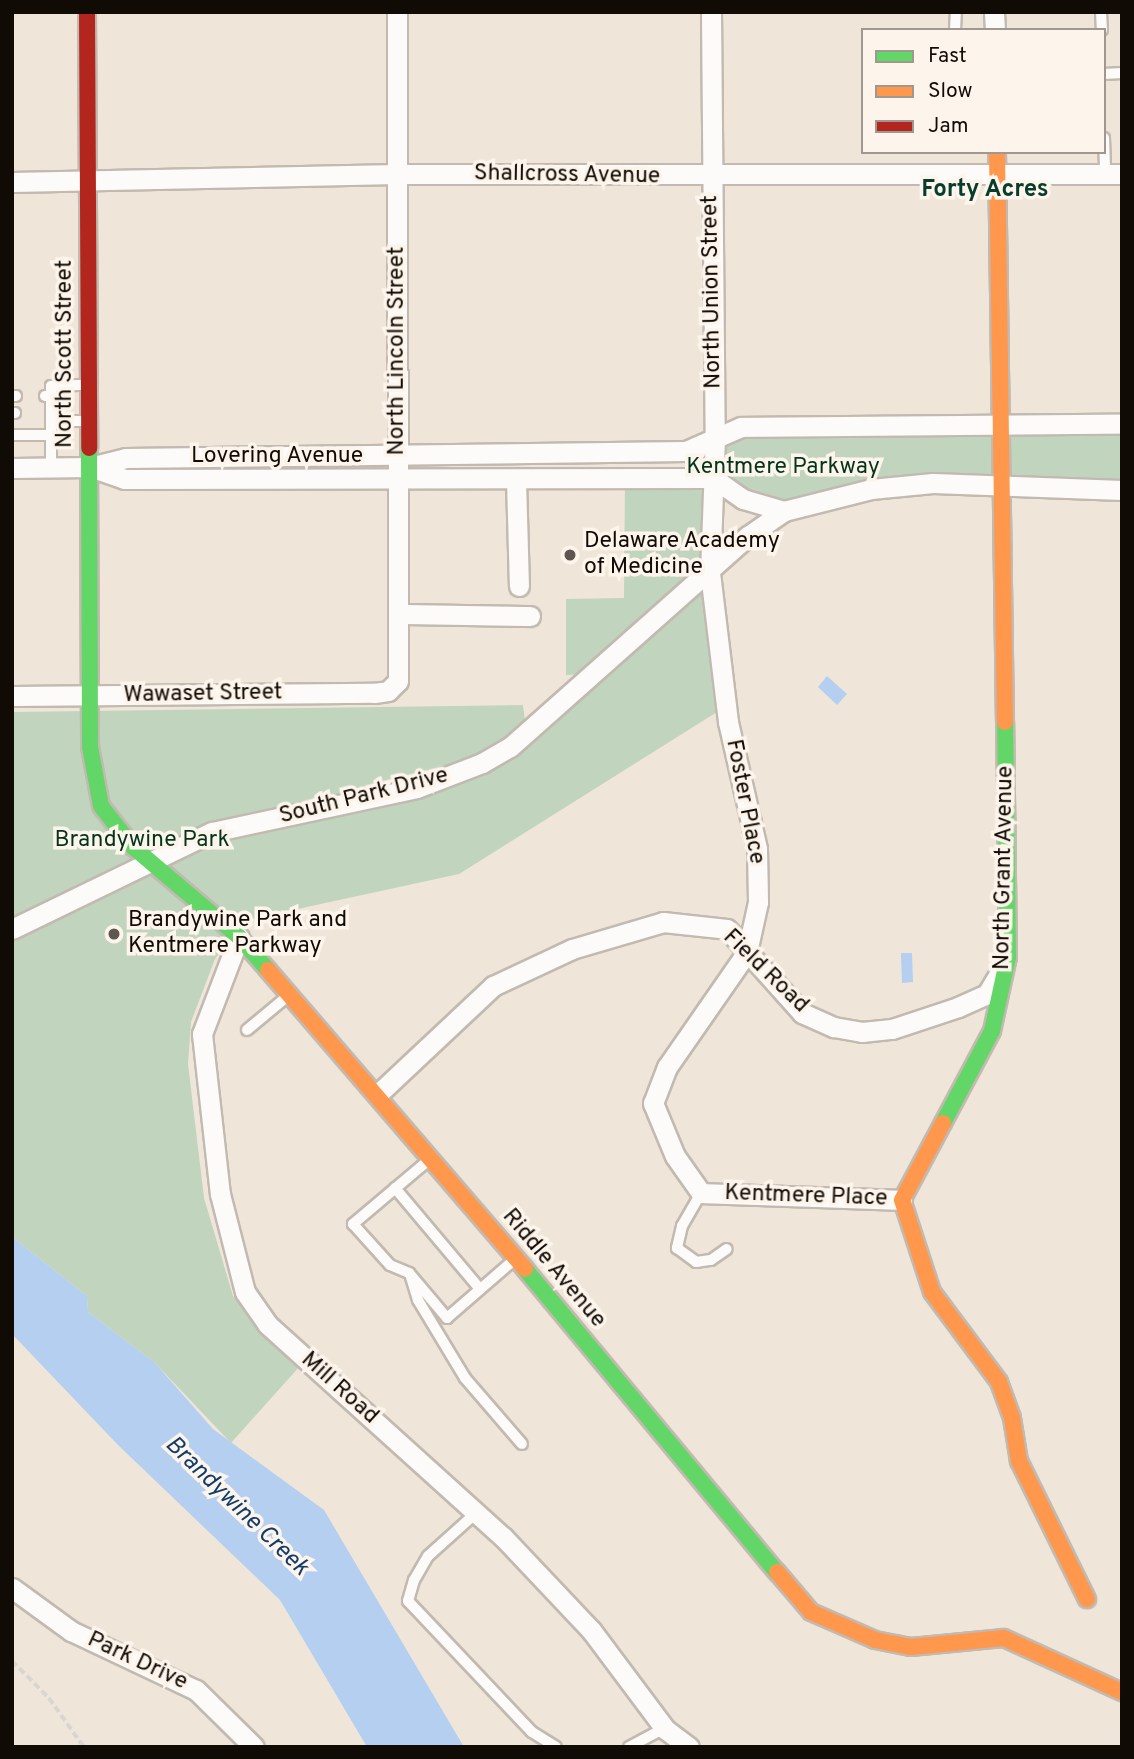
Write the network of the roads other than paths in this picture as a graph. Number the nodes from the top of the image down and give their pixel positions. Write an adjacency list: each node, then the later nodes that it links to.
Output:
1 (87, 12): 11 (street, North Scott Street)
2 (397, 12): 6 (street, North Lincoln Street)
3 (711, 12): 9 (street, North Union Street)
4 (1106, 146): 7 (lane)
5 (997, 154): 8 (street, North Grant Avenue)
6 (397, 174): 9 (street, Shallcross Avenue); 11 (street, Shallcross Avenue); 20 (street, North Lincoln Street)
7 (1113, 174): 8 (street, Shallcross Avenue)
8 (998, 176): 9 (street, Shallcross Avenue); 16 (street, North Grant Avenue)
9 (712, 177): 19 (street, North Union Street)
10 (12, 182): 11 (street, Shallcross Avenue)
11 (88, 183): 12 (street, North Scott Street)
12 (89, 385): 13 (lane); 14 (street, North Scott Street)
13 (49, 415): 14 (lane); 18 (lane)
14 (90, 421): 22 (street, North Scott Street)
15 (1122, 424): 16 (street)
16 (1002, 425): 19 (street); 27 (street, North Grant Avenue)
17 (12, 435): 18 (lane)
18 (51, 435): 21 (lane)
19 (715, 437): 20 (street, Lovering Avenue); 24 (street, North Union Street)
20 (398, 457): 22 (street, Lovering Avenue); 25 (street, North Lincoln Street)
21 (51, 467): 22 (street, Lovering Avenue); 23 (street, Lovering Avenue)
22 (90, 467): 25 (street, Lovering Avenue); 36 (street, North Scott Street)
23 (12, 468)
24 (713, 478): 26 (street, Lovering Avenue); 29 (street); 30 (street, North Union Street)
25 (398, 480): 26 (street, Lovering Avenue); 32 (street, North Lincoln Street)
26 (516, 480): 31 (street)
27 (1004, 484): 28 (street); 29 (street); 41 (street, North Grant Avenue)
28 (1122, 490)
29 (784, 511): 30 (street)
30 (710, 573): 37 (street, South Park Drive); 40 (street, Foster Place)
31 (519, 586)
32 (399, 614): 33 (street); 34 (street, North Lincoln Street)
33 (530, 616)
34 (393, 688): 36 (street, Wawaset Street)
35 (12, 696): 36 (street, Wawaset Street)
36 (91, 696): 37 (street, Riddle Avenue)
37 (148, 860): 38 (street, South Park Drive); 39 (street, Riddle Avenue)
38 (12, 929)
39 (239, 937): 42 (street, Riddle Avenue); 55 (street, Mill Road)
40 (747, 952): 41 (street, Field Road); 44 (street, Field Road); 45 (street, Foster Place)
41 (1008, 957): 49 (street, North Grant Avenue)
42 (290, 994): 43 (lane); 44 (street, Riddle Avenue)
43 (247, 1030)
44 (378, 1094): 46 (street, Riddle Avenue)
45 (662, 1129): 48 (street, Kentmere Place)
46 (432, 1158): 47 (lane); 51 (street, Riddle Avenue)
47 (395, 1188): 52 (lane); 53 (lane)
48 (701, 1192): 49 (street, Kentmere Place); 50 (lane)
49 (902, 1200): 57 (street)
50 (727, 1249)
51 (515, 1259): 53 (lane); 58 (street, Riddle Avenue)
52 (409, 1273): 53 (lane); 54 (lane)
53 (480, 1289)
54 (522, 1444)
55 (476, 1513): 59 (street, Mill Road); 61 (lane)
56 (12, 1588): 60 (street, Park Drive)
57 (1087, 1599)
58 (1122, 1692)
59 (664, 1728): 62 (lane); 63 (street, Mill Road)
60 (254, 1747)
61 (556, 1747)
62 (629, 1747)
63 (689, 1747)

